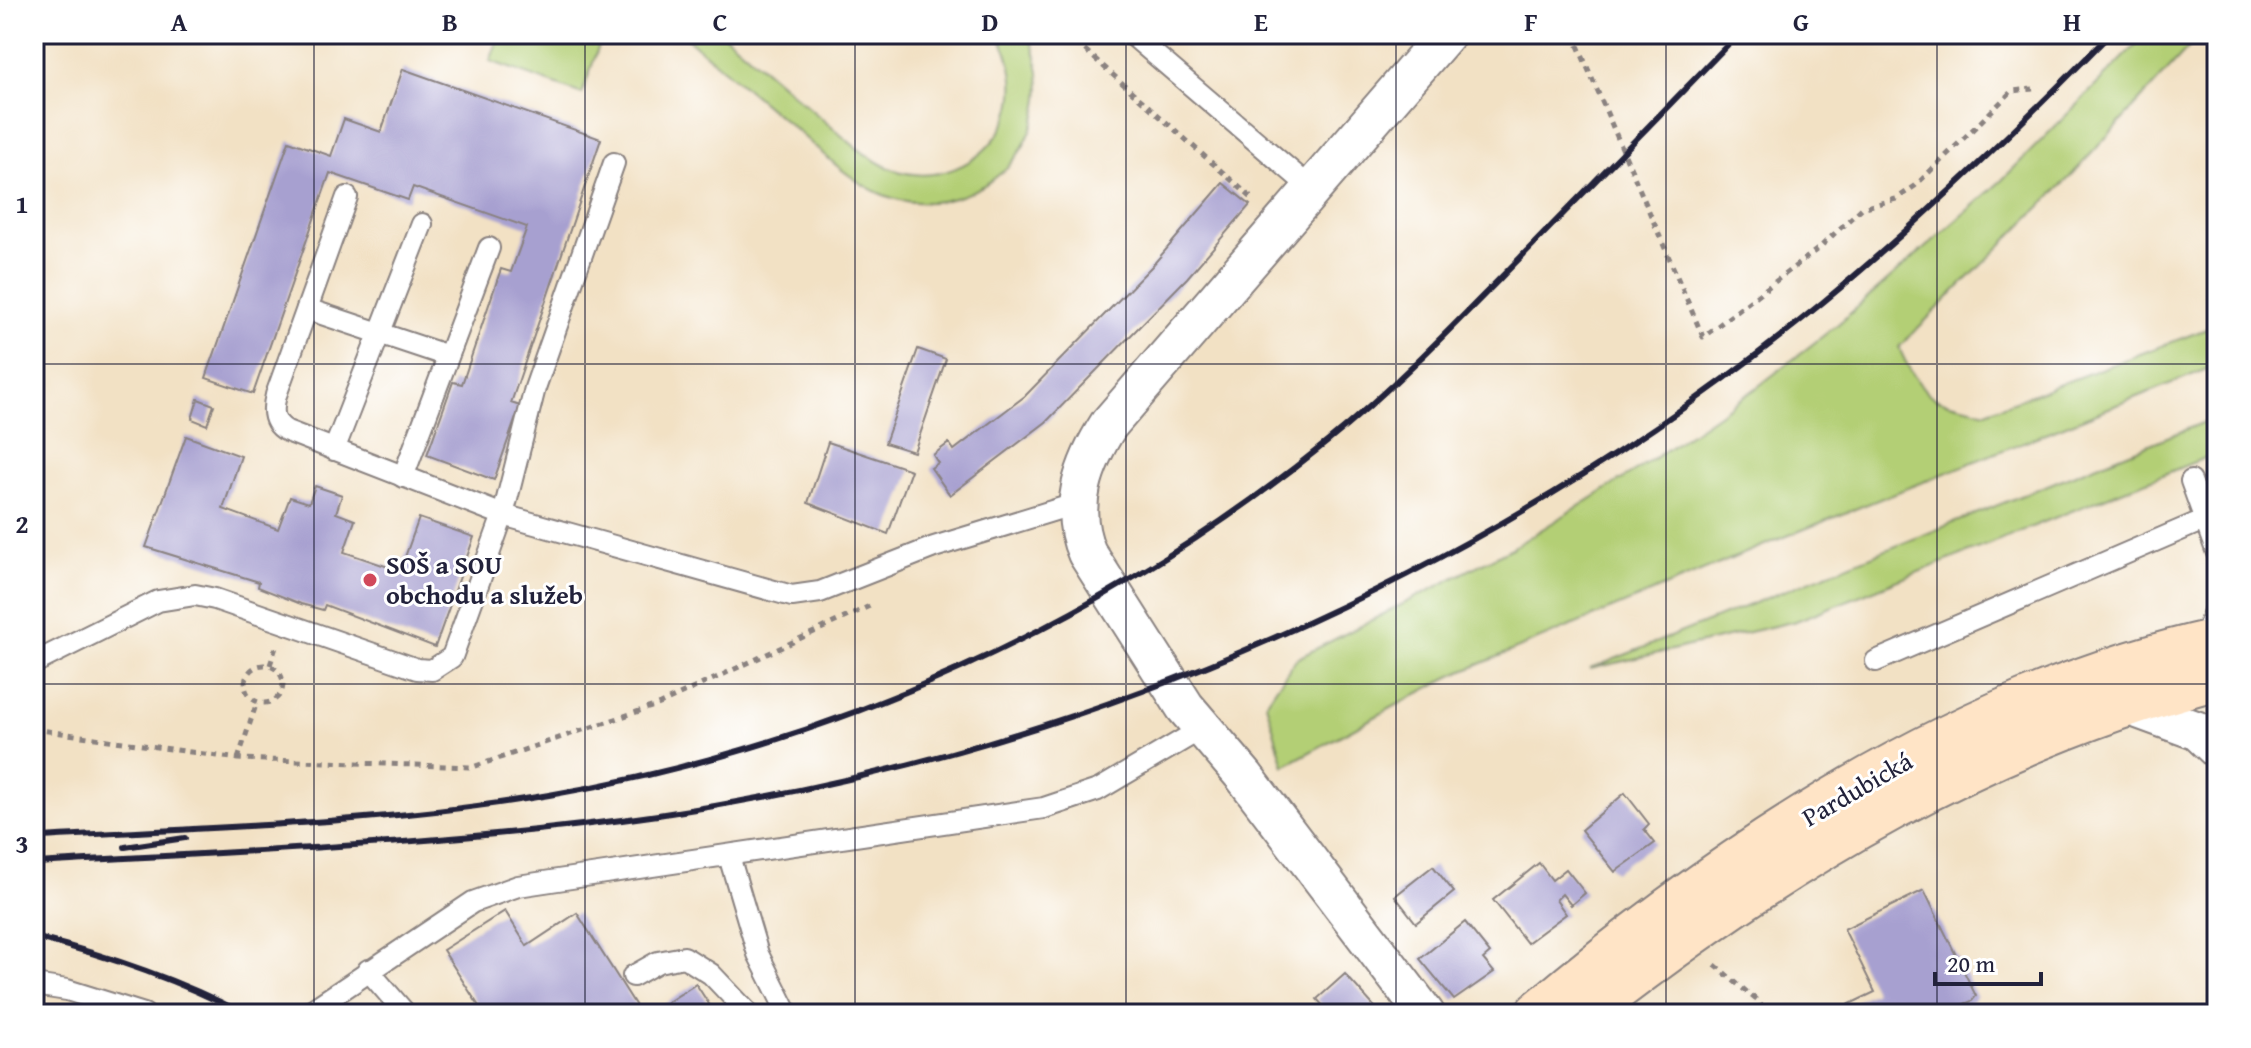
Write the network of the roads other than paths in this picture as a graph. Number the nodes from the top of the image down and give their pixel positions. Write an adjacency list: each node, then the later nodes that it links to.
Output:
1 (1446, 34): 4 (street)
2 (1140, 37): 4 (lane)
3 (614, 163): 15 (lane)
4 (1312, 189): 14 (street)
5 (347, 197): 8 (lane)
6 (422, 224): 9 (lane)
7 (489, 248): 10 (lane)
8 (307, 309): 9 (lane); 11 (lane)
9 (380, 333): 10 (lane); 11 (lane)
10 (448, 356): 12 (lane)
11 (334, 450): 12 (lane)
12 (403, 477): 15 (lane)
13 (2191, 481): 16 (lane)
14 (1078, 503): 15 (lane); 23 (street)
15 (503, 515): 20 (lane)
16 (2206, 519): 17 (lane); 19 (lane)
17 (2217, 553)
18 (2217, 602): 21 (lane)
19 (1876, 661)
20 (34, 663)
21 (2213, 664): 22 (main road, Pardubická); 24 (street); 35 (main road, Pardubická)
22 (2127, 705): 24 (street); 36 (main road, Pardubická)
23 (1203, 728): 25 (lane); 34 (street)
24 (2217, 747)
25 (729, 856): 26 (lane); 29 (lane)
26 (368, 970): 31 (lane); 32 (lane)
27 (633, 976): 33 (lane)
28 (34, 985): 30 (lane)
29 (783, 1006): 33 (lane)
30 (144, 1014)
31 (306, 1014)
32 (406, 1014)
33 (750, 1014)
34 (1425, 1014)
35 (1537, 1014)
36 (1584, 1014)

